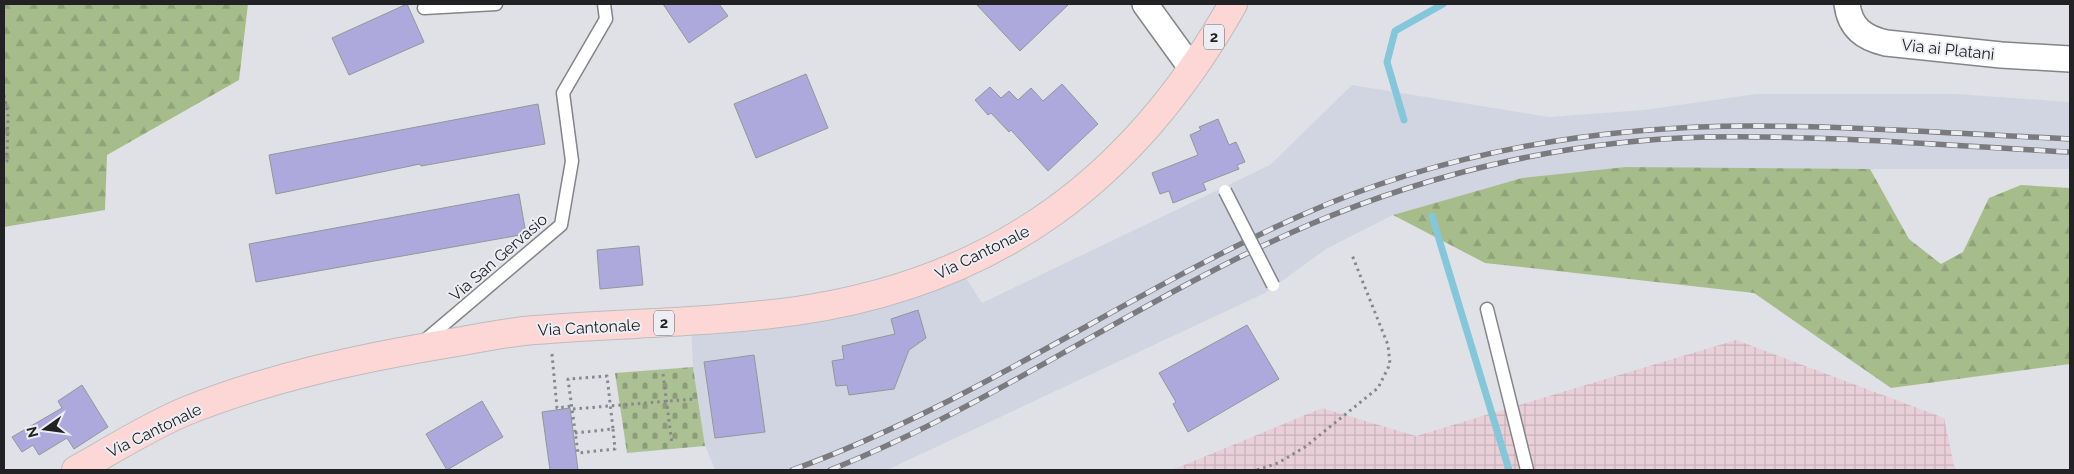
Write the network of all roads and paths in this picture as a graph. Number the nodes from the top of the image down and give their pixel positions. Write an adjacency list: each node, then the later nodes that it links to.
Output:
1 (496, 4): 6 (lane)
2 (604, 4): 15 (lane, Via San Gervasio)
3 (1145, 4): 8 (street)
4 (1233, 4): 8 (main road, 2)
5 (1847, 4): 7 (street, Via ai Platani)
6 (424, 8)
7 (2070, 58)
8 (1192, 68): 15 (main road, Via Cantonale / 2)
9 (4, 95): 10 (path)
10 (4, 166)
11 (1225, 191): 13 (lane, bridge)
12 (1352, 255): 26 (path)
13 (1273, 285)
14 (1487, 309): 27 (lane)
15 (415, 349): 25 (main road, Via Cantonale / 2)
16 (552, 356): 21 (path)
17 (663, 374): 19 (path)
18 (694, 399): 19 (path)
19 (667, 401): 20 (path); 24 (path)
20 (610, 406): 21 (path); 21 (path); 22 (path)
21 (572, 407): 23 (path)
22 (613, 429): 23 (path); 23 (path)
23 (575, 433)
24 (672, 444)
25 (76, 470)
26 (1257, 470)
27 (1527, 470)

